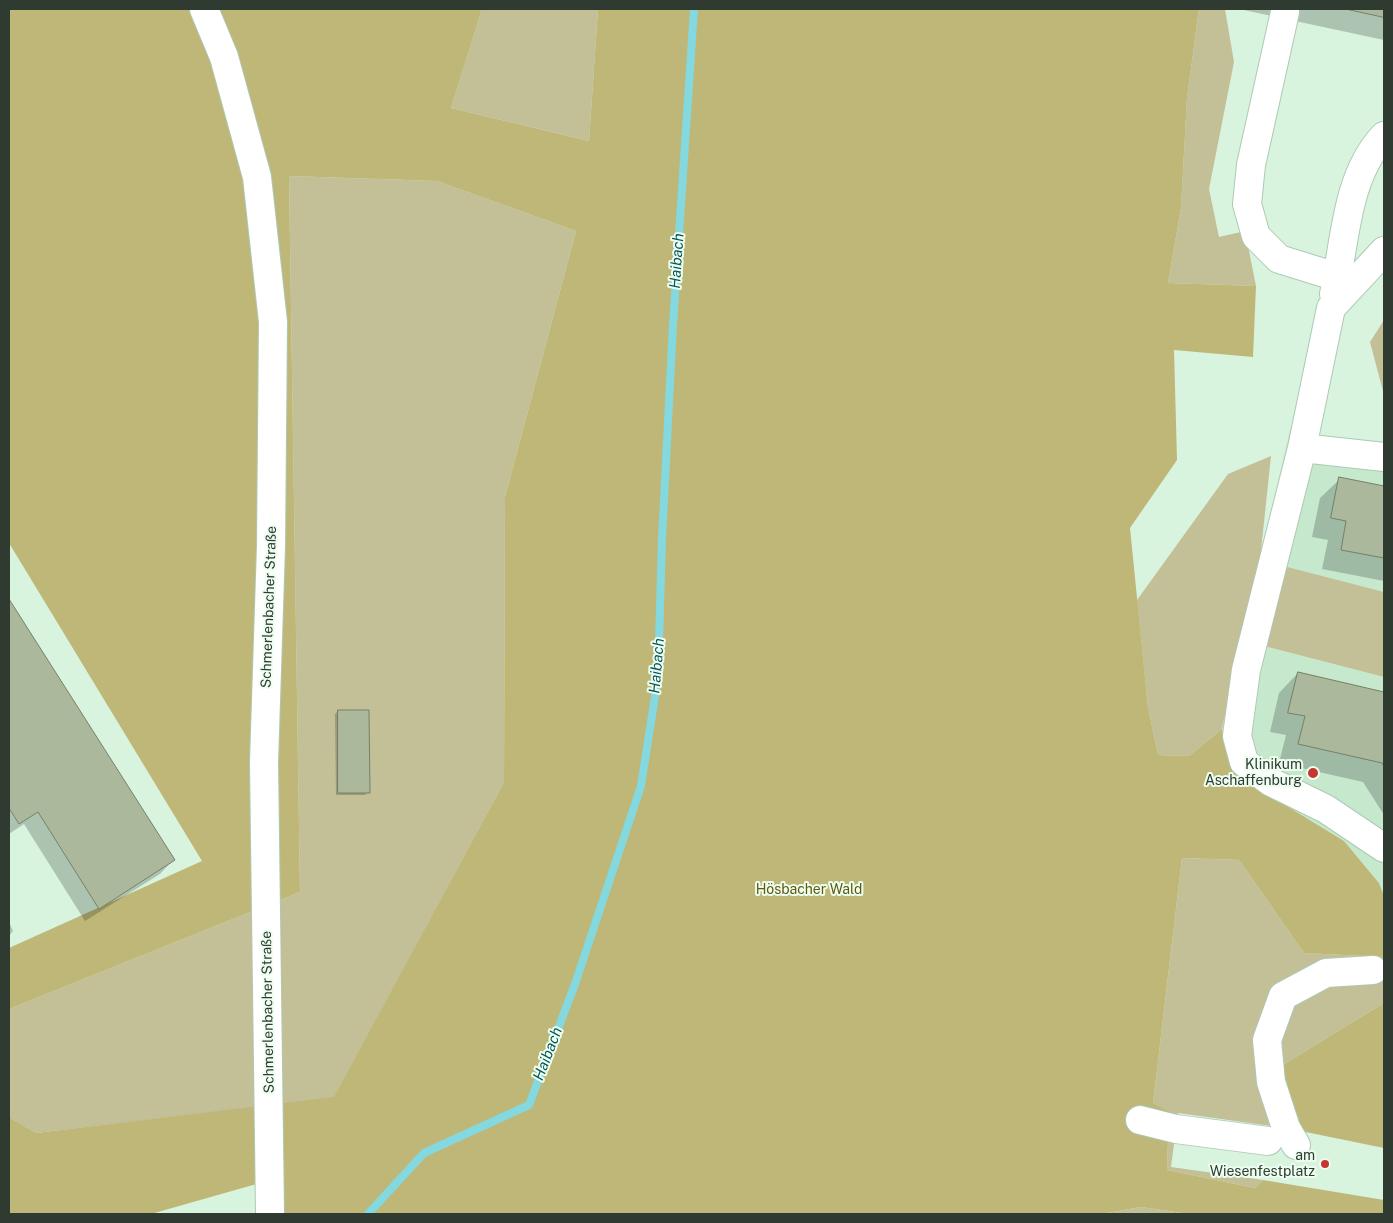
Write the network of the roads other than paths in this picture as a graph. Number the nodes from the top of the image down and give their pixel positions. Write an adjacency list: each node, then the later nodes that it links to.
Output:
1 (204, 9): 14 (street, Schmerlenbacher Straße)
2 (1285, 12): 5 (street)
3 (1384, 136): 5 (street)
4 (1384, 251): 6 (street)
5 (1337, 277): 6 (street)
6 (1331, 308): 7 (street)
7 (1302, 448): 8 (street); 9 (street)
8 (1384, 457)
9 (1384, 848)
10 (1381, 972): 13 (street)
11 (1140, 1120): 12 (street)
12 (1268, 1141)
13 (1296, 1145)
14 (270, 1214)

